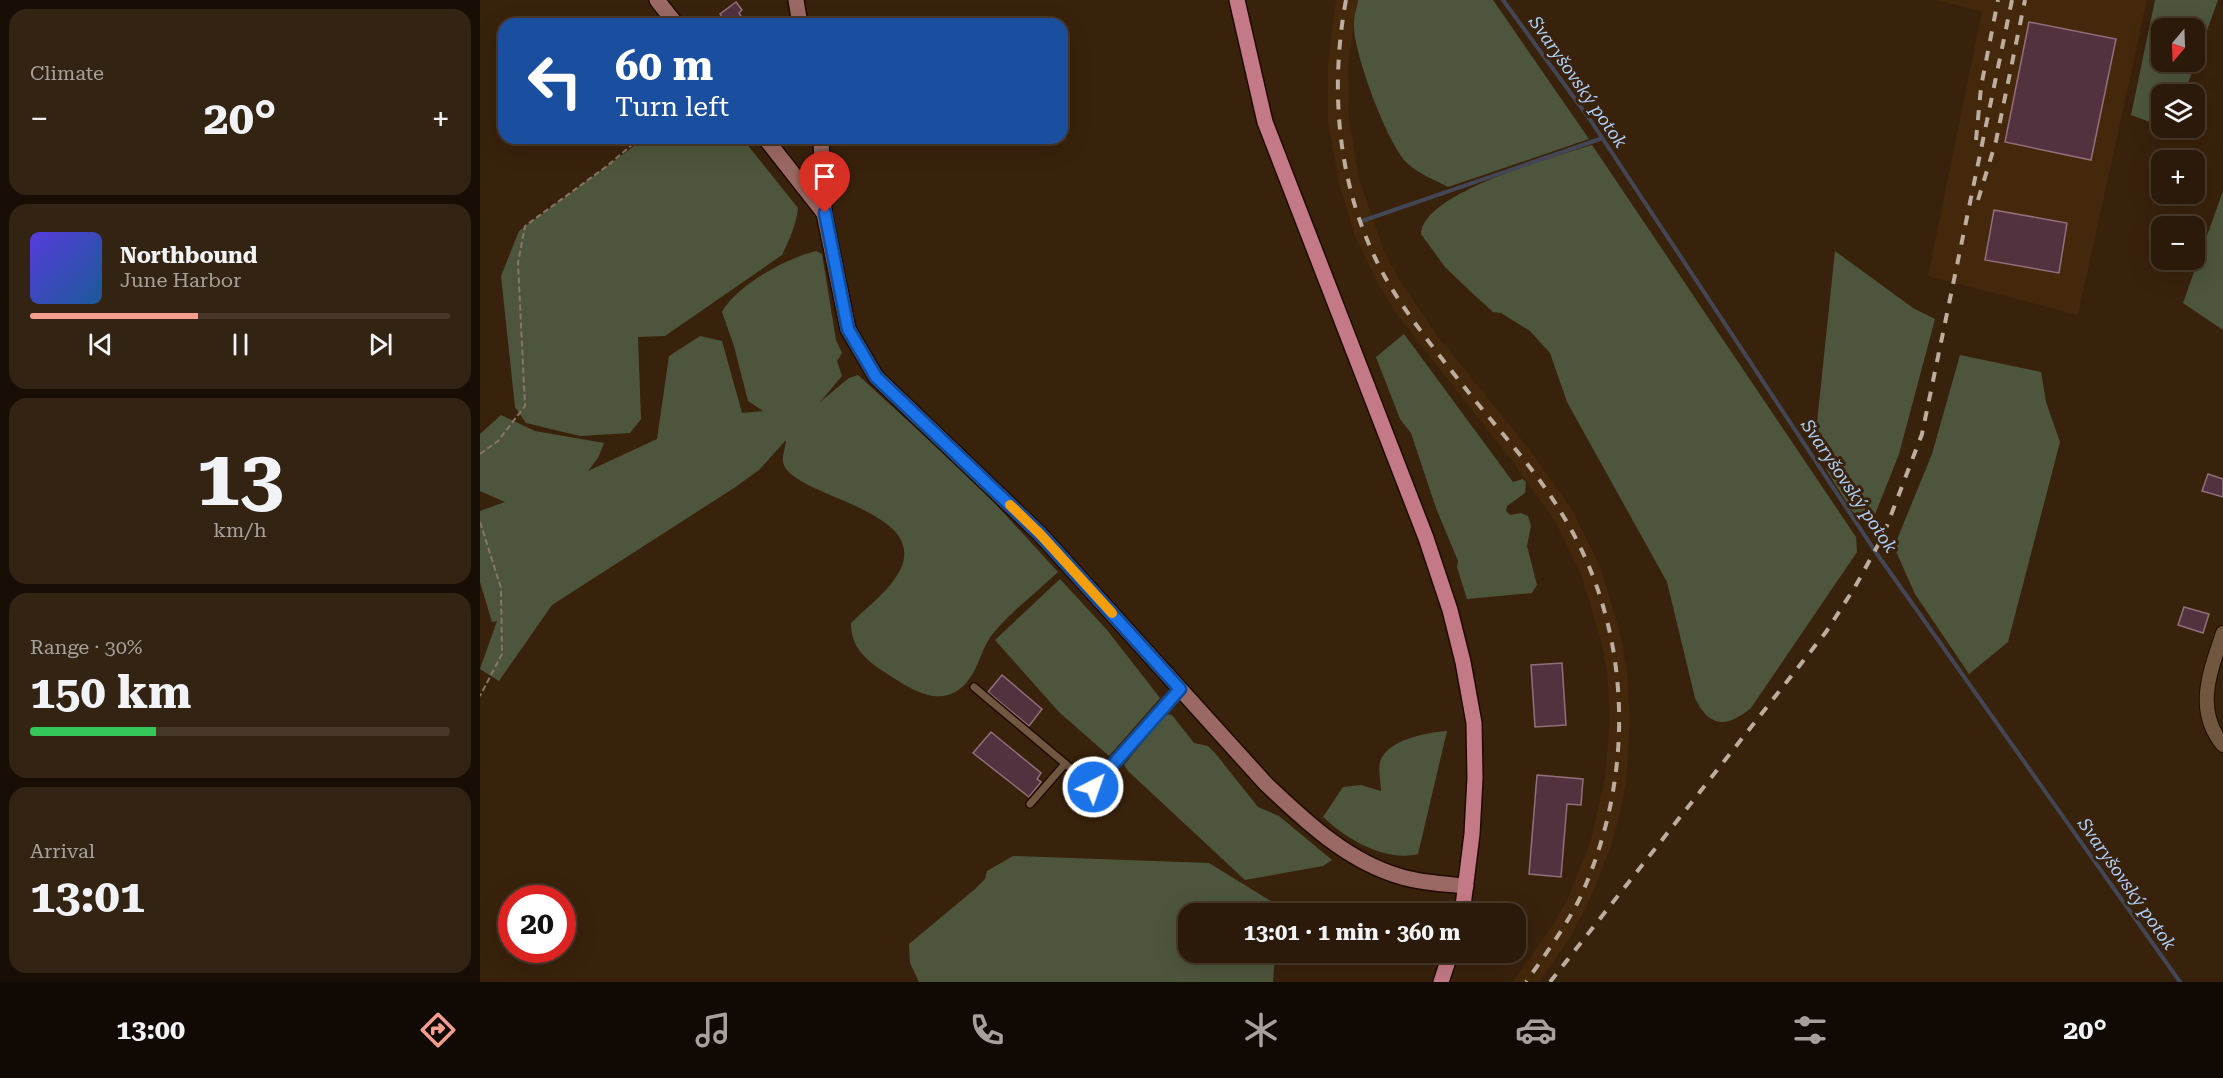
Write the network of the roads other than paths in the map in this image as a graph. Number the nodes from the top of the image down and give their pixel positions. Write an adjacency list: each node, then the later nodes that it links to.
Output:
1 (657, 0): 4 (street)
2 (796, 0): 5 (street)
3 (1237, 0): 15 (main road)
4 (671, 18)
5 (799, 18)
6 (770, 144): 8 (street)
7 (821, 144): 8 (street)
8 (825, 213): 11 (street)
9 (2223, 633): 12 (street)
10 (974, 687): 13 (lane)
11 (1180, 689): 13 (lane); 15 (street)
12 (2223, 746)
13 (1065, 764): 14 (lane)
14 (1030, 804)
15 (1466, 886): 16 (main road)
16 (1464, 903)
17 (1447, 963): 18 (main road)
18 (1441, 982)

